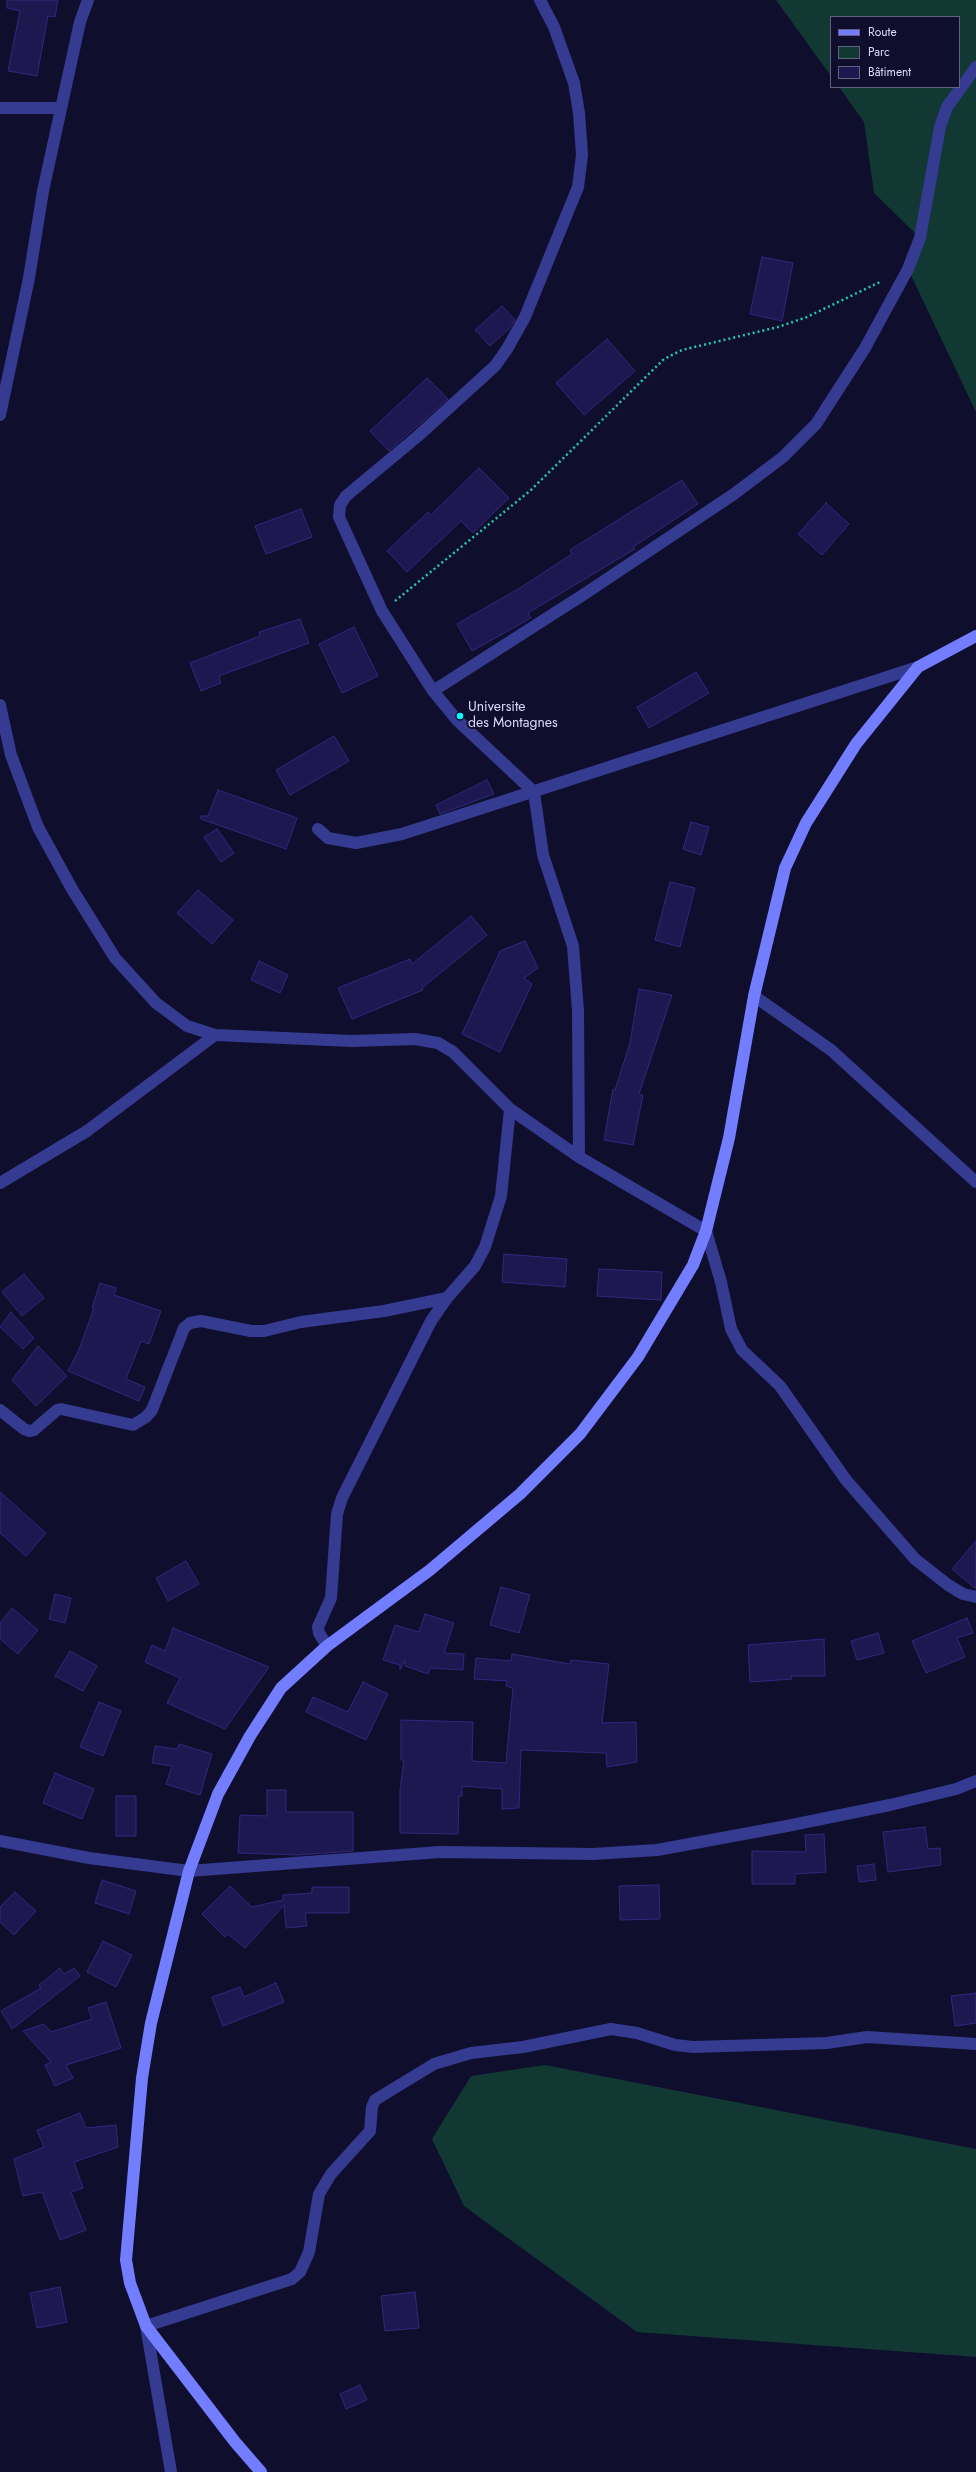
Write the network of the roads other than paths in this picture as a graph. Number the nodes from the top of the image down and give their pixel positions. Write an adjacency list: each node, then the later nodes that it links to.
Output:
1 (88, 0): 5 (street)
2 (540, 0): 9 (street)
3 (976, 67): 9 (street)
4 (0, 108): 5 (street)
5 (60, 108): 6 (street)
6 (0, 415)
7 (976, 636): 8 (street)
8 (918, 667): 11 (street); 13 (street)
9 (433, 691): 11 (street)
10 (0, 705): 14 (street)
11 (534, 792): 12 (street); 16 (street)
12 (318, 829)
13 (754, 996): 17 (street); 19 (street)
14 (215, 1035): 15 (street); 18 (street)
15 (510, 1109): 16 (street); 20 (street)
16 (579, 1157): 19 (street)
17 (976, 1182)
18 (0, 1183)
19 (706, 1231): 22 (street); 23 (street)
20 (447, 1298): 21 (street); 23 (street)
21 (0, 1410)
22 (976, 1596)
23 (327, 1646): 26 (street)
24 (976, 1781): 26 (street)
25 (0, 1841): 26 (street)
26 (189, 1872): 28 (street)
27 (976, 2044): 28 (street)
28 (146, 2326): 29 (street); 30 (street)
29 (171, 2472)
30 (261, 2472)

